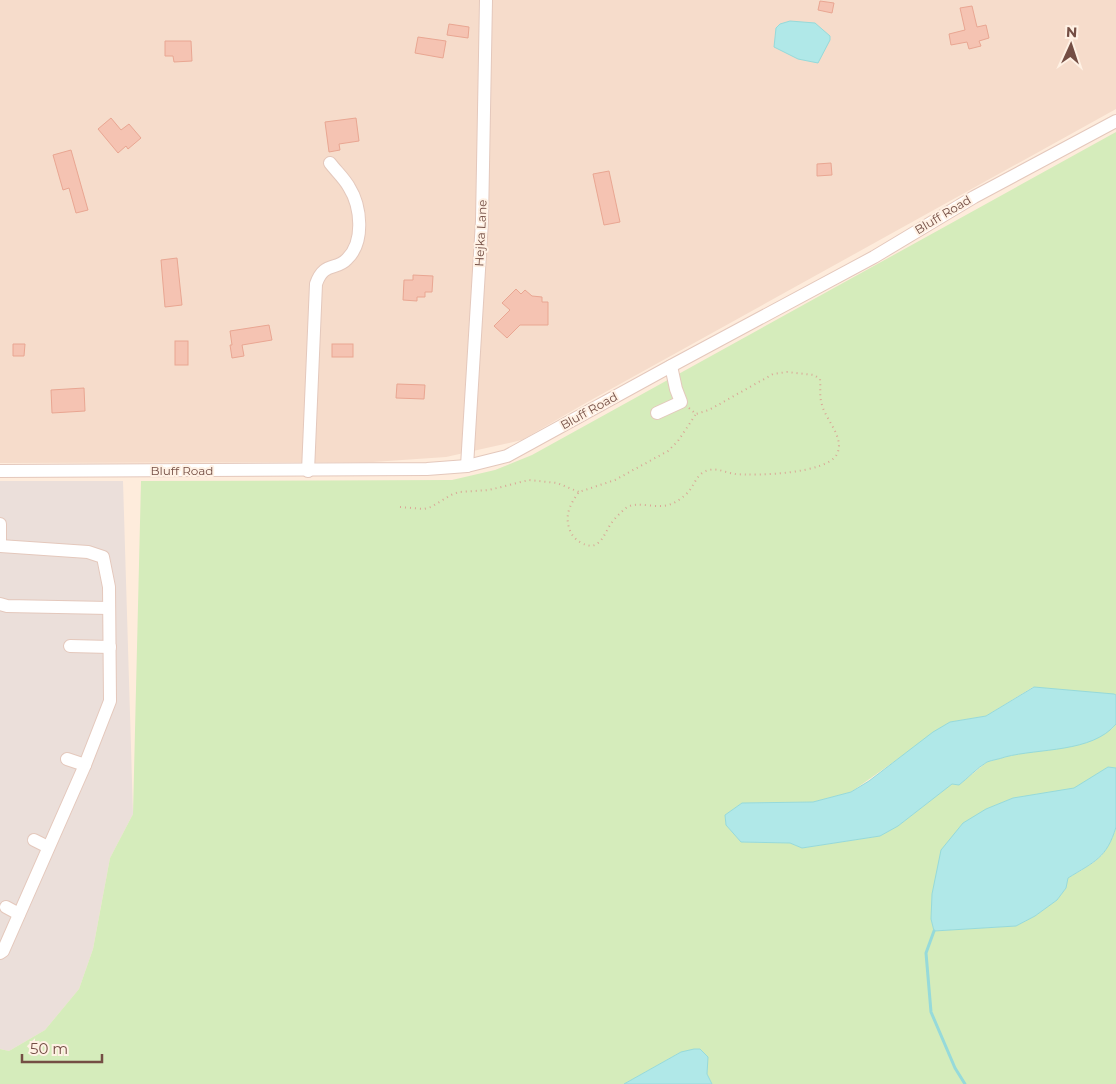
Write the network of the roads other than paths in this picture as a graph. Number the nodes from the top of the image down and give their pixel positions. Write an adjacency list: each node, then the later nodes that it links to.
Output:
1 (486, 0): 6 (street, Hejka Lane)
2 (1116, 121): 4 (street, Bluff Road)
3 (330, 163): 8 (street)
4 (671, 366): 5 (street); 6 (street, Bluff Road)
5 (657, 413)
6 (468, 466): 8 (street, Bluff Road)
7 (0, 471): 8 (street, Bluff Road)
8 (308, 471)
9 (0, 524): 10 (street)
10 (0, 546): 12 (street)
11 (0, 604): 12 (street)
12 (109, 608): 14 (street)
13 (70, 646): 14 (street)
14 (110, 647): 16 (street)
15 (67, 758): 16 (street)
16 (85, 765): 18 (street)
17 (34, 840): 18 (street)
18 (48, 847): 20 (street)
19 (6, 907): 20 (street)
20 (19, 914): 21 (street)
21 (0, 953)

